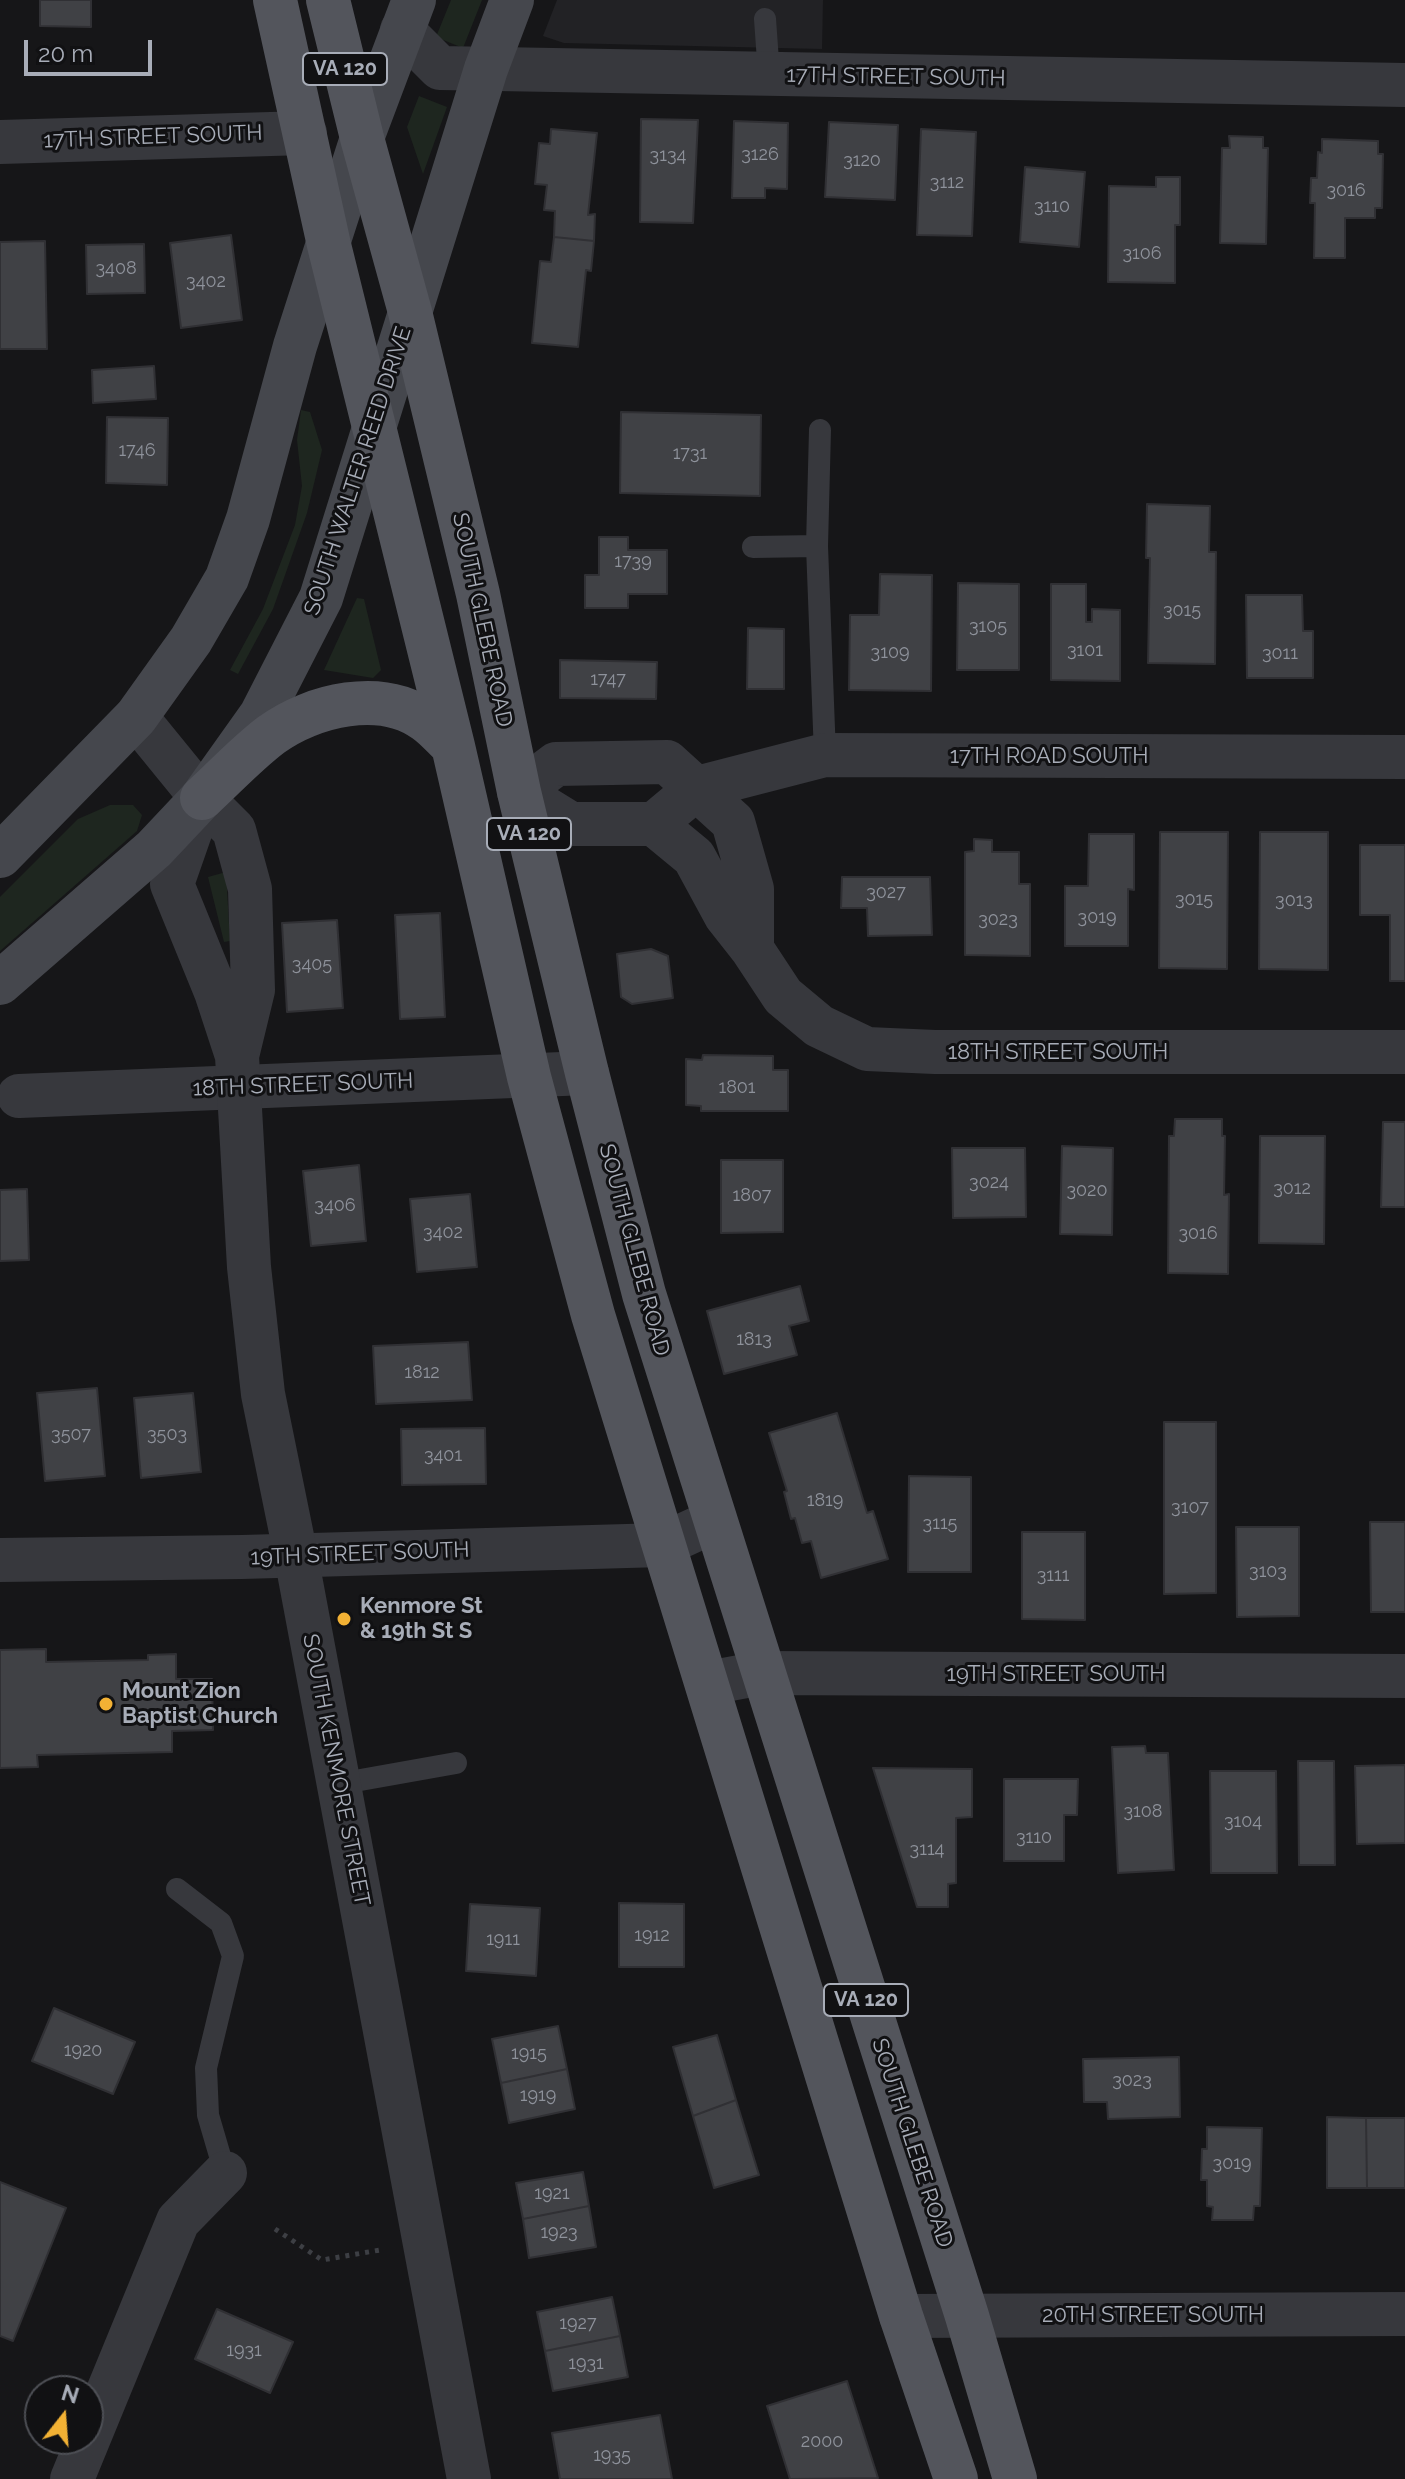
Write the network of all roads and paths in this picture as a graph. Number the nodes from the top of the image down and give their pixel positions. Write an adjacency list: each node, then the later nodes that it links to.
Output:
1 (275, 0): 9 (main road, VA 120)
2 (328, 0): 10 (main road, SOUTH GLEBE ROAD / VA 120)
3 (512, 0): 6 (main road, SOUTH WALTER REED DRIVE)
4 (408, 15): 6 (street, 17TH STREET SOUTH); 10 (main road)
5 (765, 19): 7 (lane)
6 (486, 69): 7 (street, 17TH STREET SOUTH); 13 (main road, SOUTH WALTER REED DRIVE)
7 (769, 75): 8 (street, 17TH STREET SOUTH)
8 (1405, 85)
9 (305, 133): 10 (main road); 11 (street, 17TH STREET SOUTH); 12 (main road, VA 120)
10 (362, 138): 12 (main road); 13 (main road, SOUTH GLEBE ROAD / VA 120)
11 (0, 142)
12 (329, 245): 14 (main road, VA 120); 18 (main road)
13 (410, 312): 14 (main road, SOUTH WALTER REED DRIVE); 23 (main road, SOUTH GLEBE ROAD / VA 120)
14 (375, 425): 19 (main road, VA 120); 25 (main road, SOUTH WALTER REED DRIVE)
15 (820, 430): 16 (lane)
16 (817, 546): 17 (lane); 20 (lane)
17 (753, 547)
18 (136, 717): 25 (street, SOUTH KENMORE STREET); 27 (main road)
19 (453, 746): 24 (main road, VA 120); 25 (main road)
20 (825, 755): 21 (street, 17TH ROAD SOUTH); 22 (street, 17TH ROAD SOUTH)
21 (1405, 757)
22 (697, 788): 23 (street); 26 (street, 17TH ROAD SOUTH); 28 (street)
23 (519, 792): 24 (main road); 26 (street); 32 (main road, SOUTH GLEBE ROAD / VA 120)
24 (465, 797): 33 (main road, VA 120)
25 (202, 798): 29 (main road, SOUTH WALTER REED DRIVE); 31 (street, SOUTH KENMORE STREET); 31 (street, SOUTH KENMORE STREET)
26 (654, 824): 28 (street, 18TH STREET SOUTH)
27 (0, 856)
28 (752, 949): 30 (street, 18TH STREET SOUTH)
29 (0, 983)
30 (1405, 1052)
31 (238, 1072): 33 (street, 18TH STREET SOUTH); 34 (street, 18TH STREET SOUTH); 37 (street, SOUTH KENMORE STREET)
32 (587, 1073): 33 (street, 18TH STREET SOUTH); 35 (main road, SOUTH GLEBE ROAD / VA 120)
33 (529, 1077): 36 (main road, VA 120)
34 (19, 1096)
35 (714, 1521): 36 (street, 19TH STREET SOUTH); 39 (main road, SOUTH GLEBE ROAD / VA 120)
36 (662, 1545): 37 (street, 19TH STREET SOUTH); 41 (main road, VA 120)
37 (296, 1556): 38 (street, 19TH STREET SOUTH); 43 (street, SOUTH KENMORE STREET)
38 (0, 1560)
39 (762, 1673): 40 (street, 19TH STREET SOUTH); 41 (street, 19TH STREET SOUTH); 50 (main road, SOUTH GLEBE ROAD / VA 120)
40 (1405, 1676)
41 (708, 1683): 49 (main road, VA 120)
42 (456, 1763): 43 (lane)
43 (338, 1784): 52 (street, SOUTH KENMORE STREET)
44 (177, 1889): 45 (lane)
45 (225, 2173): 51 (street)
46 (275, 2229): 47 (path)
47 (380, 2250)
48 (1405, 2314): 50 (street, 20TH STREET SOUTH)
49 (901, 2316): 50 (street, 20TH STREET SOUTH); 53 (main road, VA 120)
50 (967, 2316): 54 (main road, SOUTH GLEBE ROAD / VA 120)
51 (72, 2479)
52 (469, 2479)
53 (956, 2479)
54 (1015, 2479)

